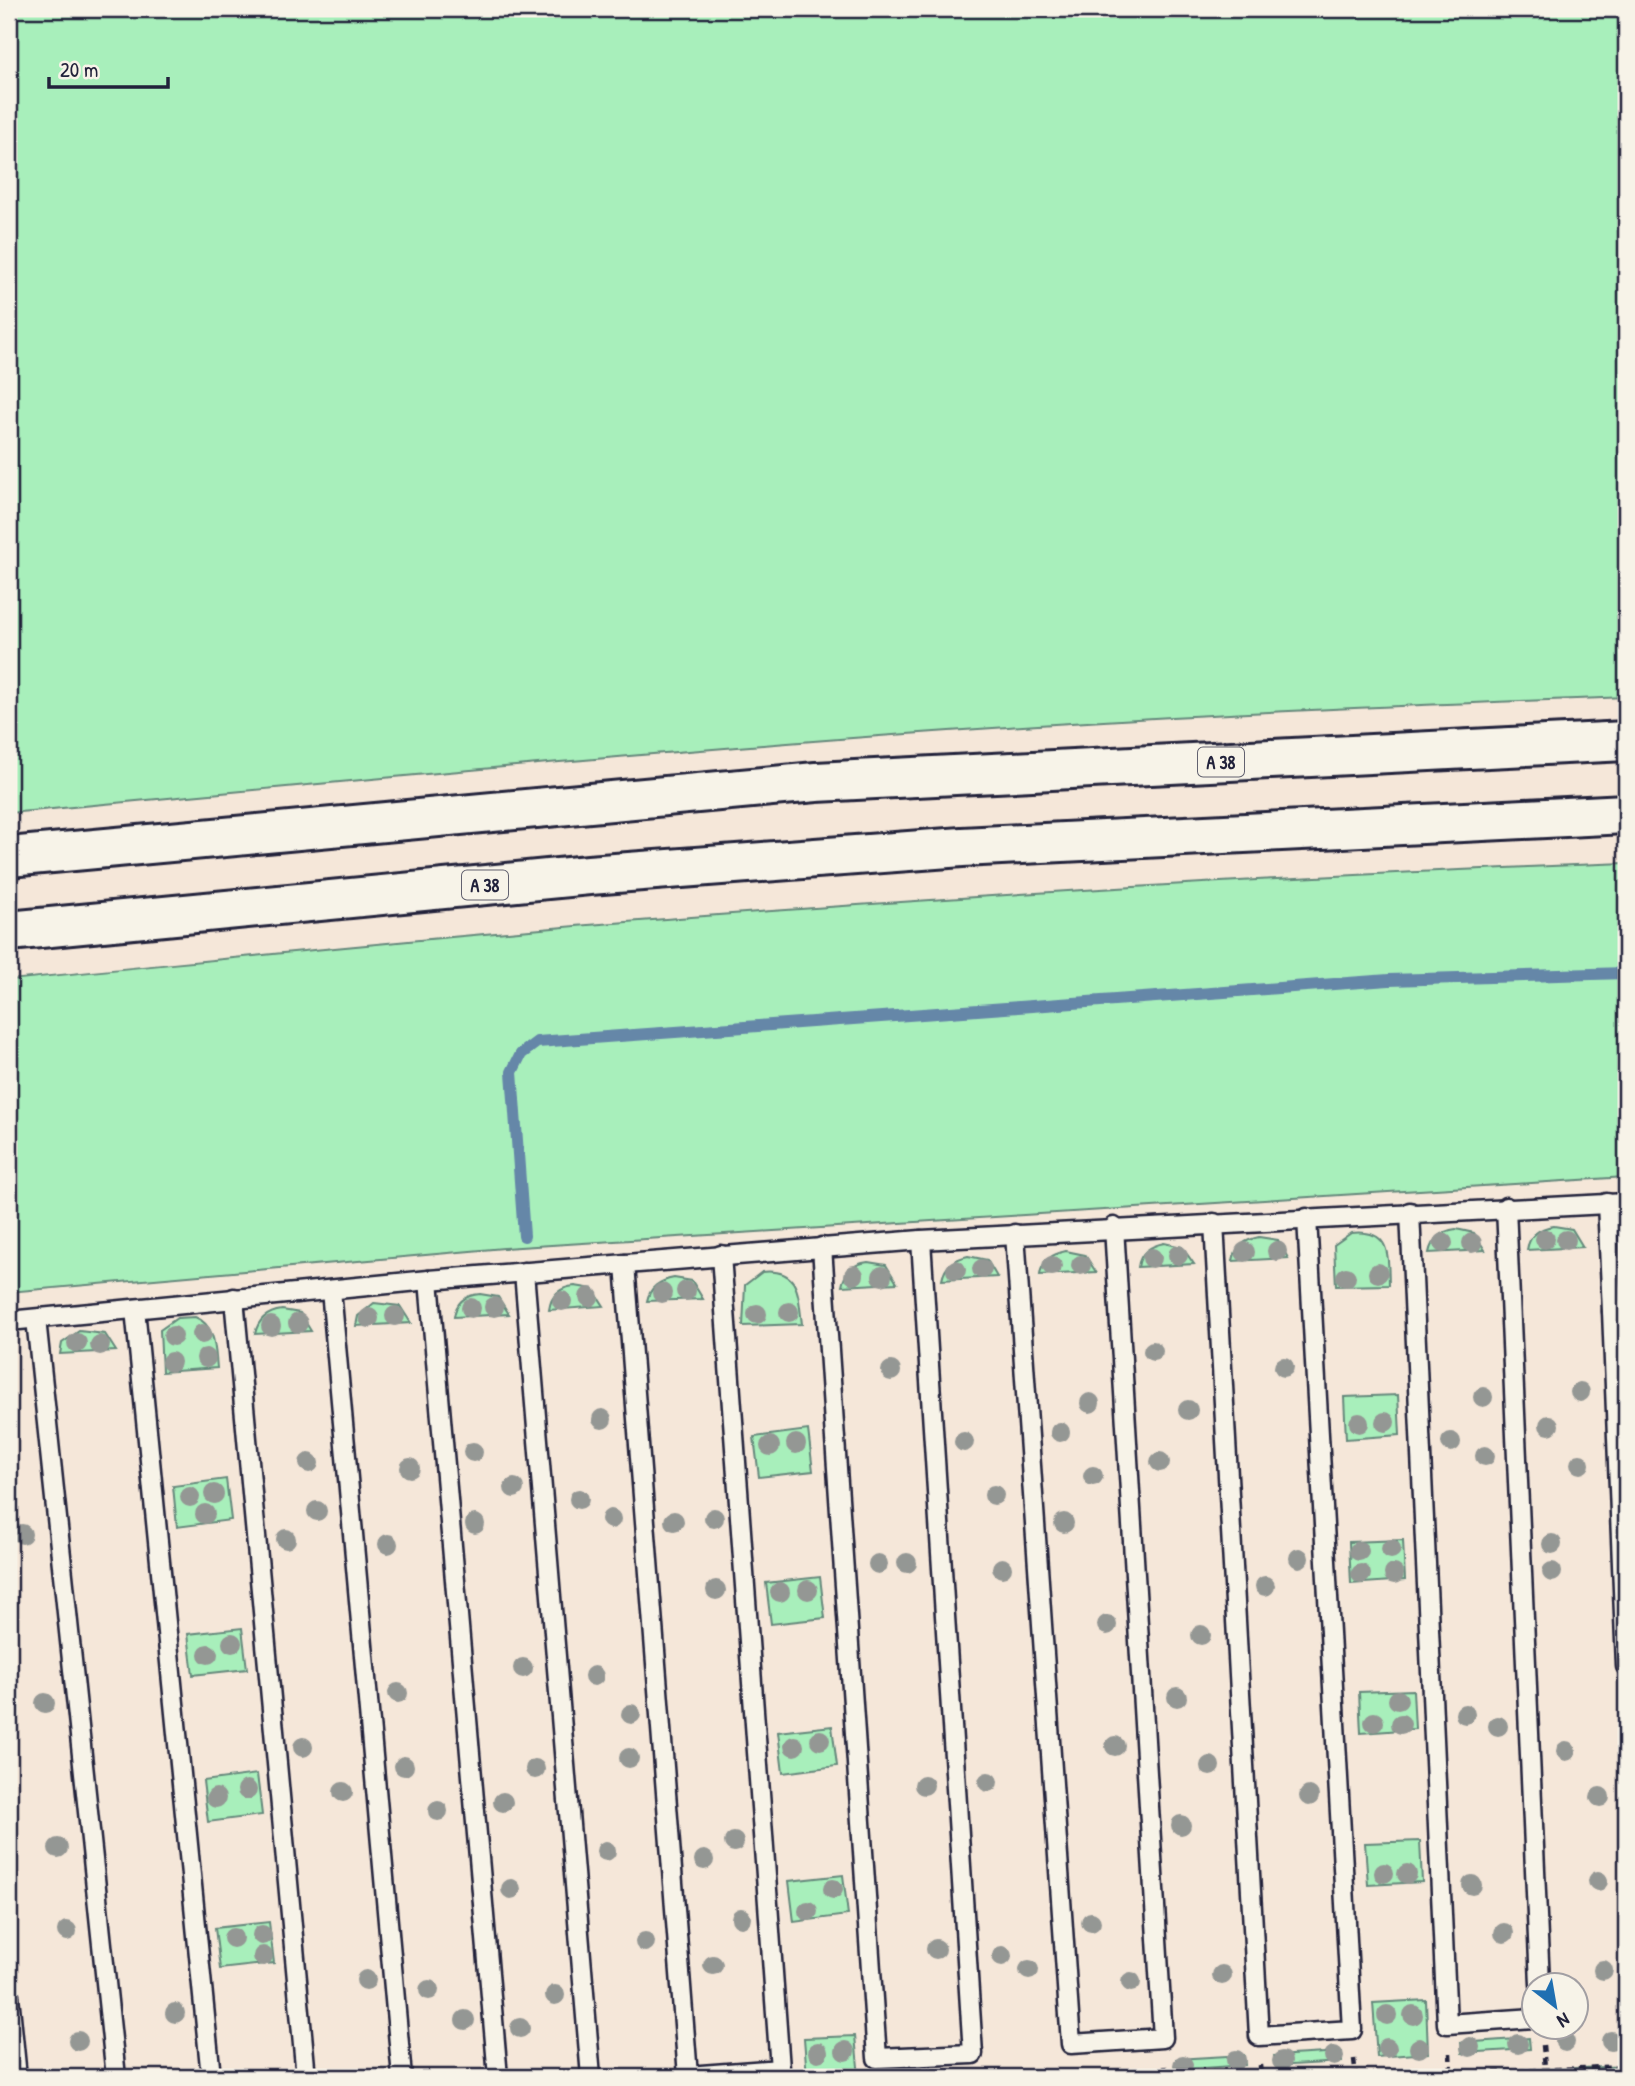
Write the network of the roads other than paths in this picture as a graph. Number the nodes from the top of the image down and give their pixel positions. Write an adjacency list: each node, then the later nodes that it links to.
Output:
1 (1626, 741): 3 (highway, A 38)
2 (1626, 814): 4 (highway, A 38)
3 (9, 857)
4 (9, 931)
5 (1607, 1203): 6 (lane); 7 (lane); 22 (lane)
6 (1626, 1203)
7 (1506, 1207): 8 (lane); 26 (lane)
8 (1410, 1212): 9 (lane); 28 (lane)
9 (1307, 1218): 10 (lane); 10 (lane)
10 (1214, 1223): 11 (lane)
11 (1114, 1227): 12 (lane); 12 (lane)
12 (1015, 1234): 13 (lane)
13 (921, 1240): 14 (lane); 14 (lane)
14 (821, 1247): 15 (lane)
15 (721, 1255): 16 (lane); 16 (lane)
16 (625, 1264): 17 (lane)
17 (524, 1272): 18 (lane); 35 (lane)
18 (429, 1280): 19 (lane); 34 (lane)
19 (331, 1290): 20 (lane); 33 (lane)
20 (234, 1298): 21 (lane); 32 (lane)
21 (135, 1309): 23 (lane); 31 (lane)
22 (1619, 1311): 25 (lane)
23 (36, 1319): 24 (lane); 30 (lane)
24 (9, 1321)
25 (1626, 1666)
26 (1539, 1970)
27 (9, 1996): 29 (lane)
28 (1520, 2019)
29 (17, 2077)
30 (116, 2077)
31 (211, 2077)
32 (306, 2077)
33 (402, 2077)
34 (498, 2077)
35 (591, 2077)

